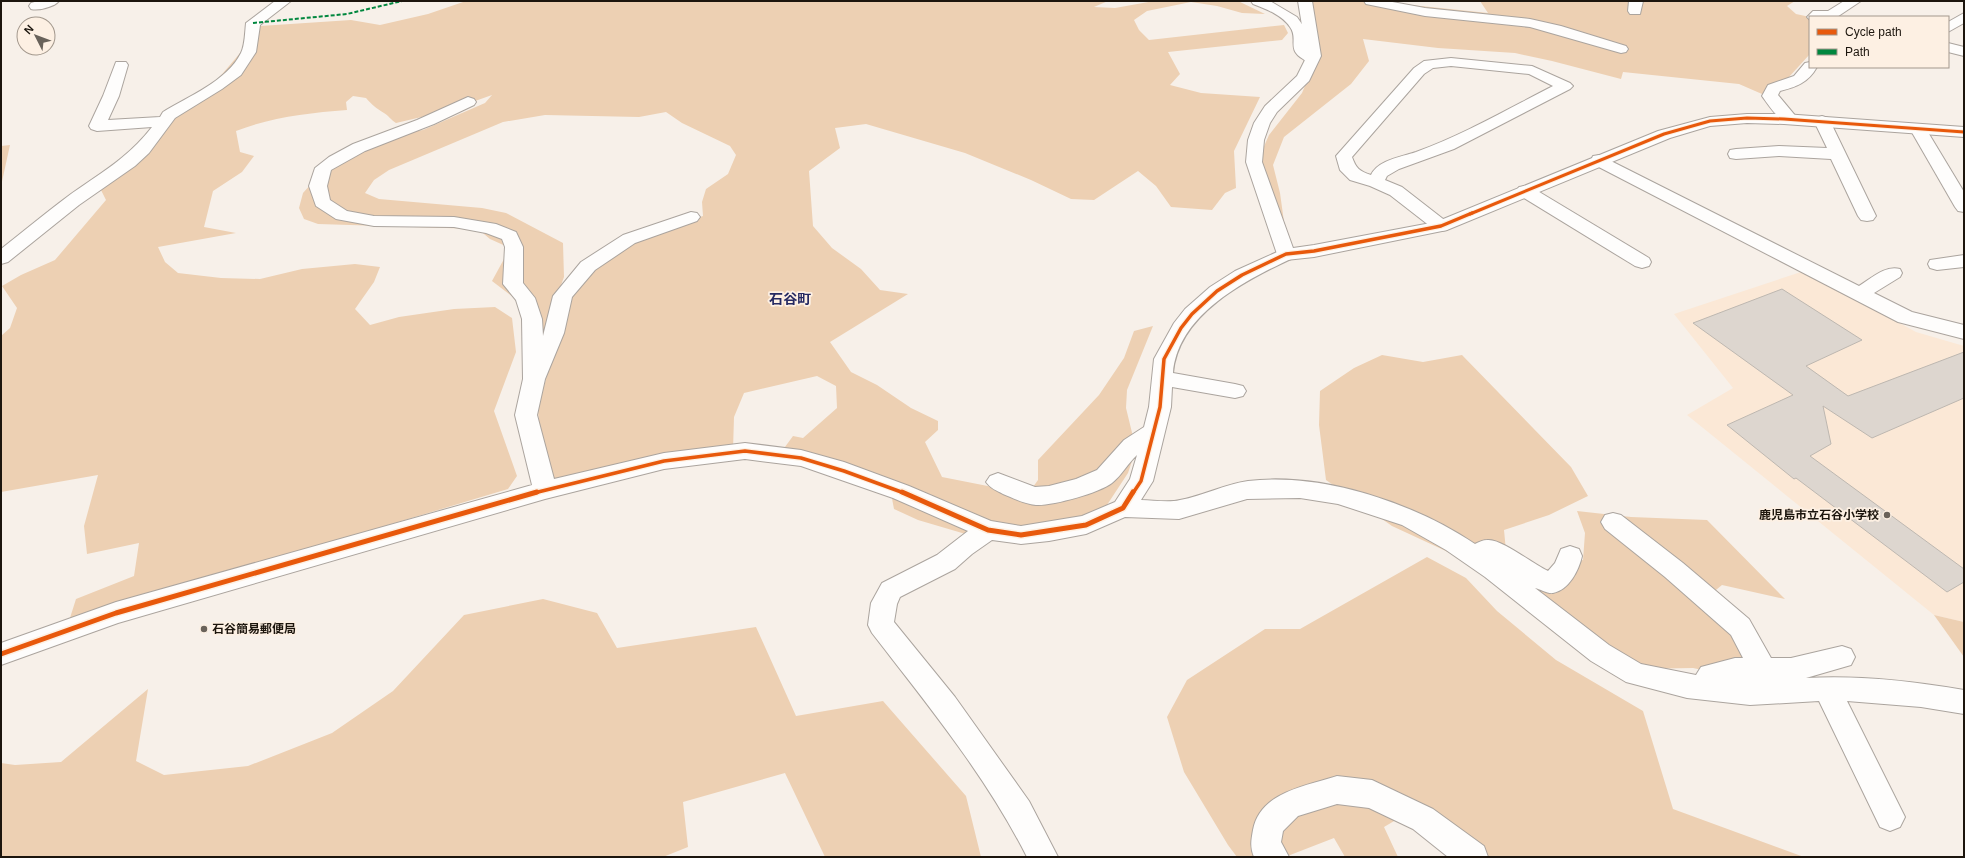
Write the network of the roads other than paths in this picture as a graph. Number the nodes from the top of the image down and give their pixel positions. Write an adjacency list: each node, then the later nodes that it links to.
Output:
1 (52, 1): 8 (street)
2 (284, 1): 20 (street)
3 (1258, 1): 15 (street)
4 (1284, 1): 7 (street)
5 (1371, 1): 13 (street)
6 (1854, 1): 9 (street)
7 (1306, 5): 15 (street)
8 (36, 6)
9 (1815, 16)
10 (1963, 19): 11 (street)
11 (1949, 27)
12 (1949, 46): 14 (street)
13 (1621, 49)
14 (1964, 52)
15 (1312, 59): 33 (street)
16 (122, 65): 20 (street)
17 (1809, 68): 19 (street)
18 (468, 102): 42 (street)
19 (1790, 119): 21 (street); 26 (street)
20 (164, 121): 34 (street)
21 (1822, 122): 22 (street); 25 (street)
22 (1918, 129): 23 (street); 29 (street)
23 (1964, 132)
24 (1736, 154): 25 (street)
25 (1838, 154): 30 (street)
26 (1600, 160): 28 (street); 39 (street)
27 (1376, 182): 27 (street); 32 (street)
28 (1525, 191): 32 (street); 36 (street)
29 (1964, 207)
30 (1867, 216)
31 (691, 217): 42 (street)
32 (1441, 226): 33 (street)
33 (1286, 254): 41 (street)
34 (1, 258)
35 (1964, 260): 37 (street)
36 (1642, 262)
37 (1937, 264)
38 (1893, 273): 39 (street)
39 (1860, 294): 40 (street)
40 (1964, 332)
41 (1162, 378): 43 (street); 44 (street)
42 (534, 379): 46 (street)
43 (1235, 391)
44 (1154, 432): 45 (street); 47 (street)
45 (998, 482)
46 (545, 490): 49 (street); 52 (street)
47 (1123, 508): 49 (street); 50 (street)
48 (1613, 522): 54 (street)
49 (988, 530): 59 (street)
50 (1473, 556): 51 (street); 55 (street)
51 (1570, 556)
52 (1, 654)
53 (1842, 657): 54 (street)
54 (1763, 670): 55 (street)
55 (1702, 688): 56 (street)
56 (1827, 689): 57 (street); 58 (street)
57 (1964, 702)
58 (1890, 817)
59 (1043, 857)
60 (1274, 857): 61 (street)
61 (1473, 857)

